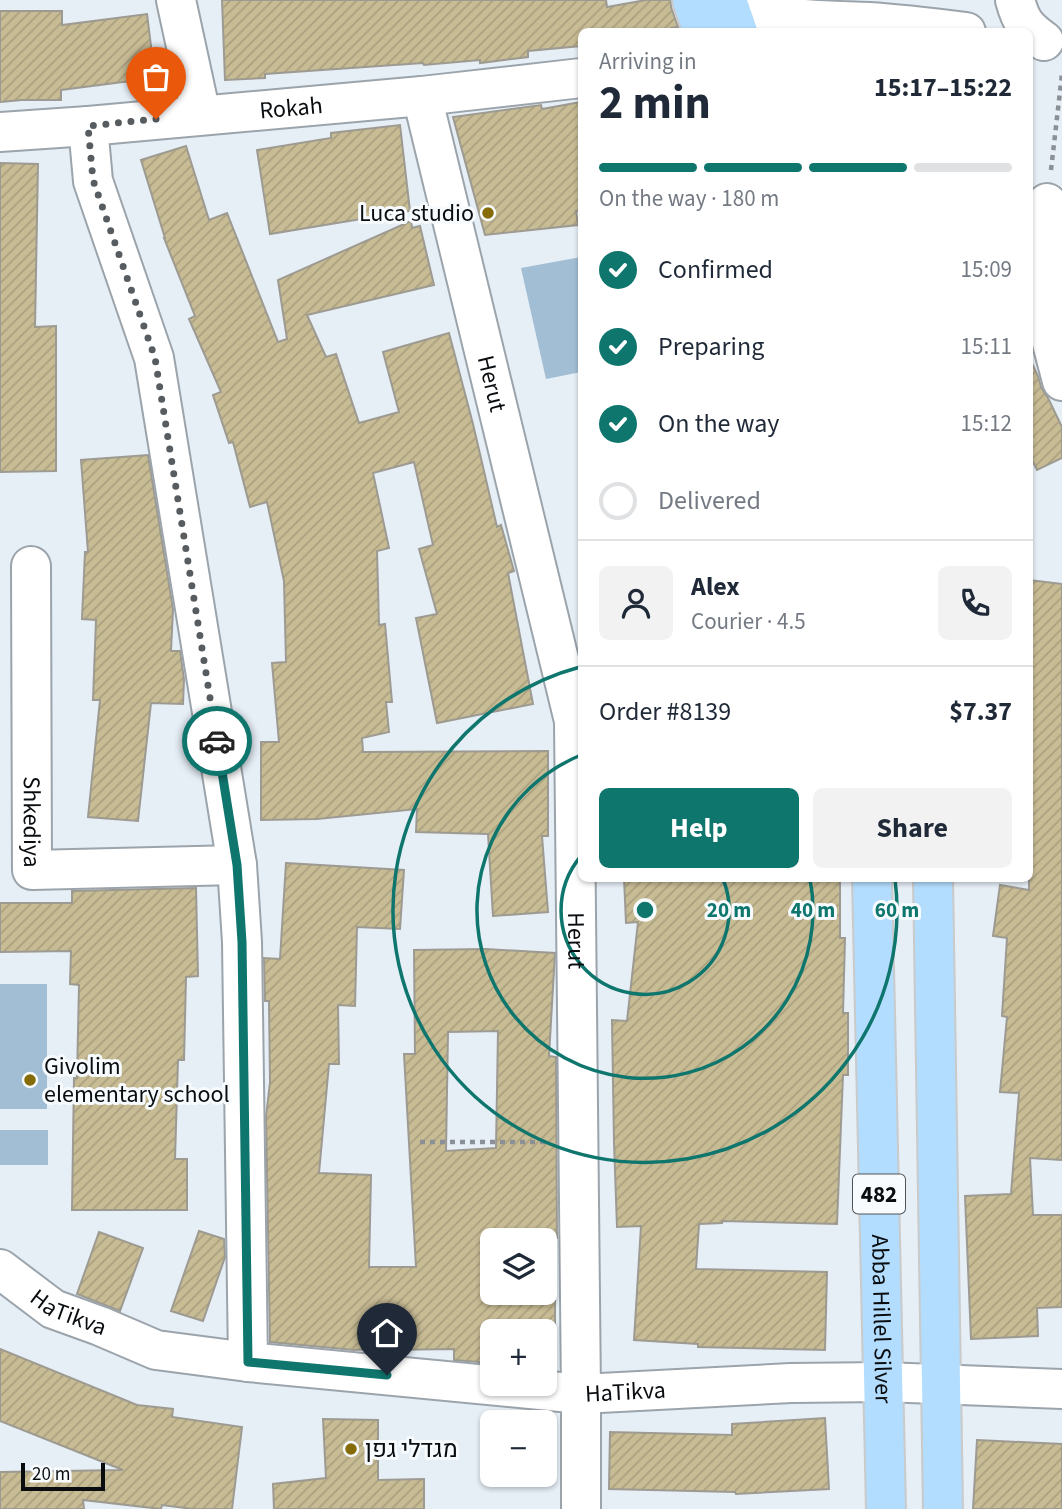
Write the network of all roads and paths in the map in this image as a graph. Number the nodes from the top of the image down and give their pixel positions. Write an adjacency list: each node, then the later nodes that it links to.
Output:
1 (176, 0): 14 (street)
2 (692, 0): 6 (main road)
3 (729, 0): 7 (main road); 8 (street)
4 (1009, 0): 9 (street)
5 (1015, 0): 10 (street)
6 (702, 28)
7 (737, 28)
8 (890, 28)
9 (992, 28)
10 (1027, 28)
11 (1062, 74): 17 (path)
12 (578, 78): 13 (street, Rokah)
13 (422, 96): 14 (street, Rokah); 24 (street, Herut)
14 (201, 115): 15 (street, Rokah)
15 (88, 126): 16 (street, Rokah); 20 (street)
16 (0, 132)
17 (1047, 203): 18 (street)
18 (1062, 382)
19 (31, 566): 20 (street, Shkediya)
20 (237, 865): 26 (street)
21 (872, 882): 27 (main road, Abba Hillel Silver / 482)
22 (933, 882): 28 (main road, 482)
23 (420, 1142): 24 (path)
24 (578, 1142): 30 (street, Herut)
25 (0, 1269): 26 (street, HaTikva)
26 (248, 1362): 30 (street, HaTikva)
27 (884, 1382): 28 (street, HaTikva); 30 (street, HaTikva); 32 (main road, Abba Hillel Silver / 482)
28 (940, 1385): 29 (street, HaTikva); 33 (main road, 482)
29 (1062, 1389)
30 (581, 1394): 31 (street, Herut)
31 (581, 1509)
32 (886, 1509)
33 (943, 1509)

